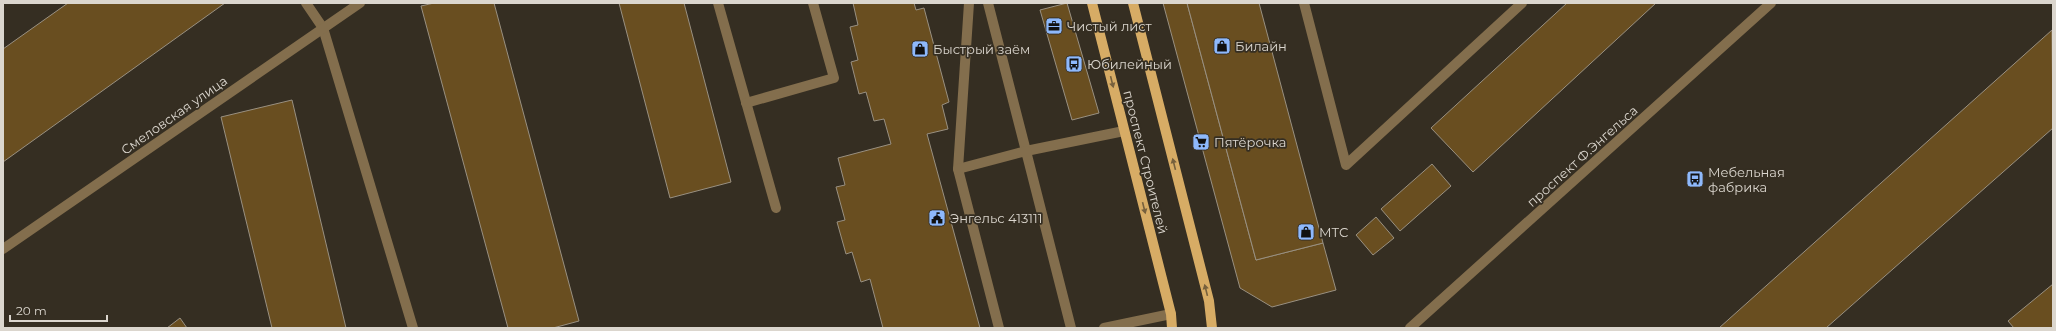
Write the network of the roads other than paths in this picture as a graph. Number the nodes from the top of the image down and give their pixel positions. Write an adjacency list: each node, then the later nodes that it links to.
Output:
1 (306, 3): 12 (street)
2 (360, 3): 12 (street, Смеловская улица)
3 (718, 3): 13 (street)
4 (813, 3): 13 (street)
5 (969, 3): 16 (street)
6 (988, 3): 15 (street)
7 (1092, 3): 14 (main road, проспект Строителей, one-way to 14)
8 (1133, 3): 25 (main road, проспект Строителей, one-way to 8)
9 (1304, 3): 10 (street)
10 (1522, 3)
11 (1771, 3): 26 (street, проспект Ф.Энгельса)
12 (323, 28): 18 (street, Смеловская улица); 20 (street)
13 (746, 103): 17 (street)
14 (1124, 131): 15 (street); 19 (main road, проспект Строителей, one-way to 19)
15 (1026, 152): 16 (street); 22 (street)
16 (958, 169): 21 (street)
17 (776, 208)
18 (3, 249)
19 (1171, 314): 23 (street); 24 (main road, проспект Строителей)
20 (413, 328)
21 (999, 328)
22 (1072, 328)
23 (1104, 328)
24 (1172, 328)
25 (1212, 328)
26 (1410, 328)

